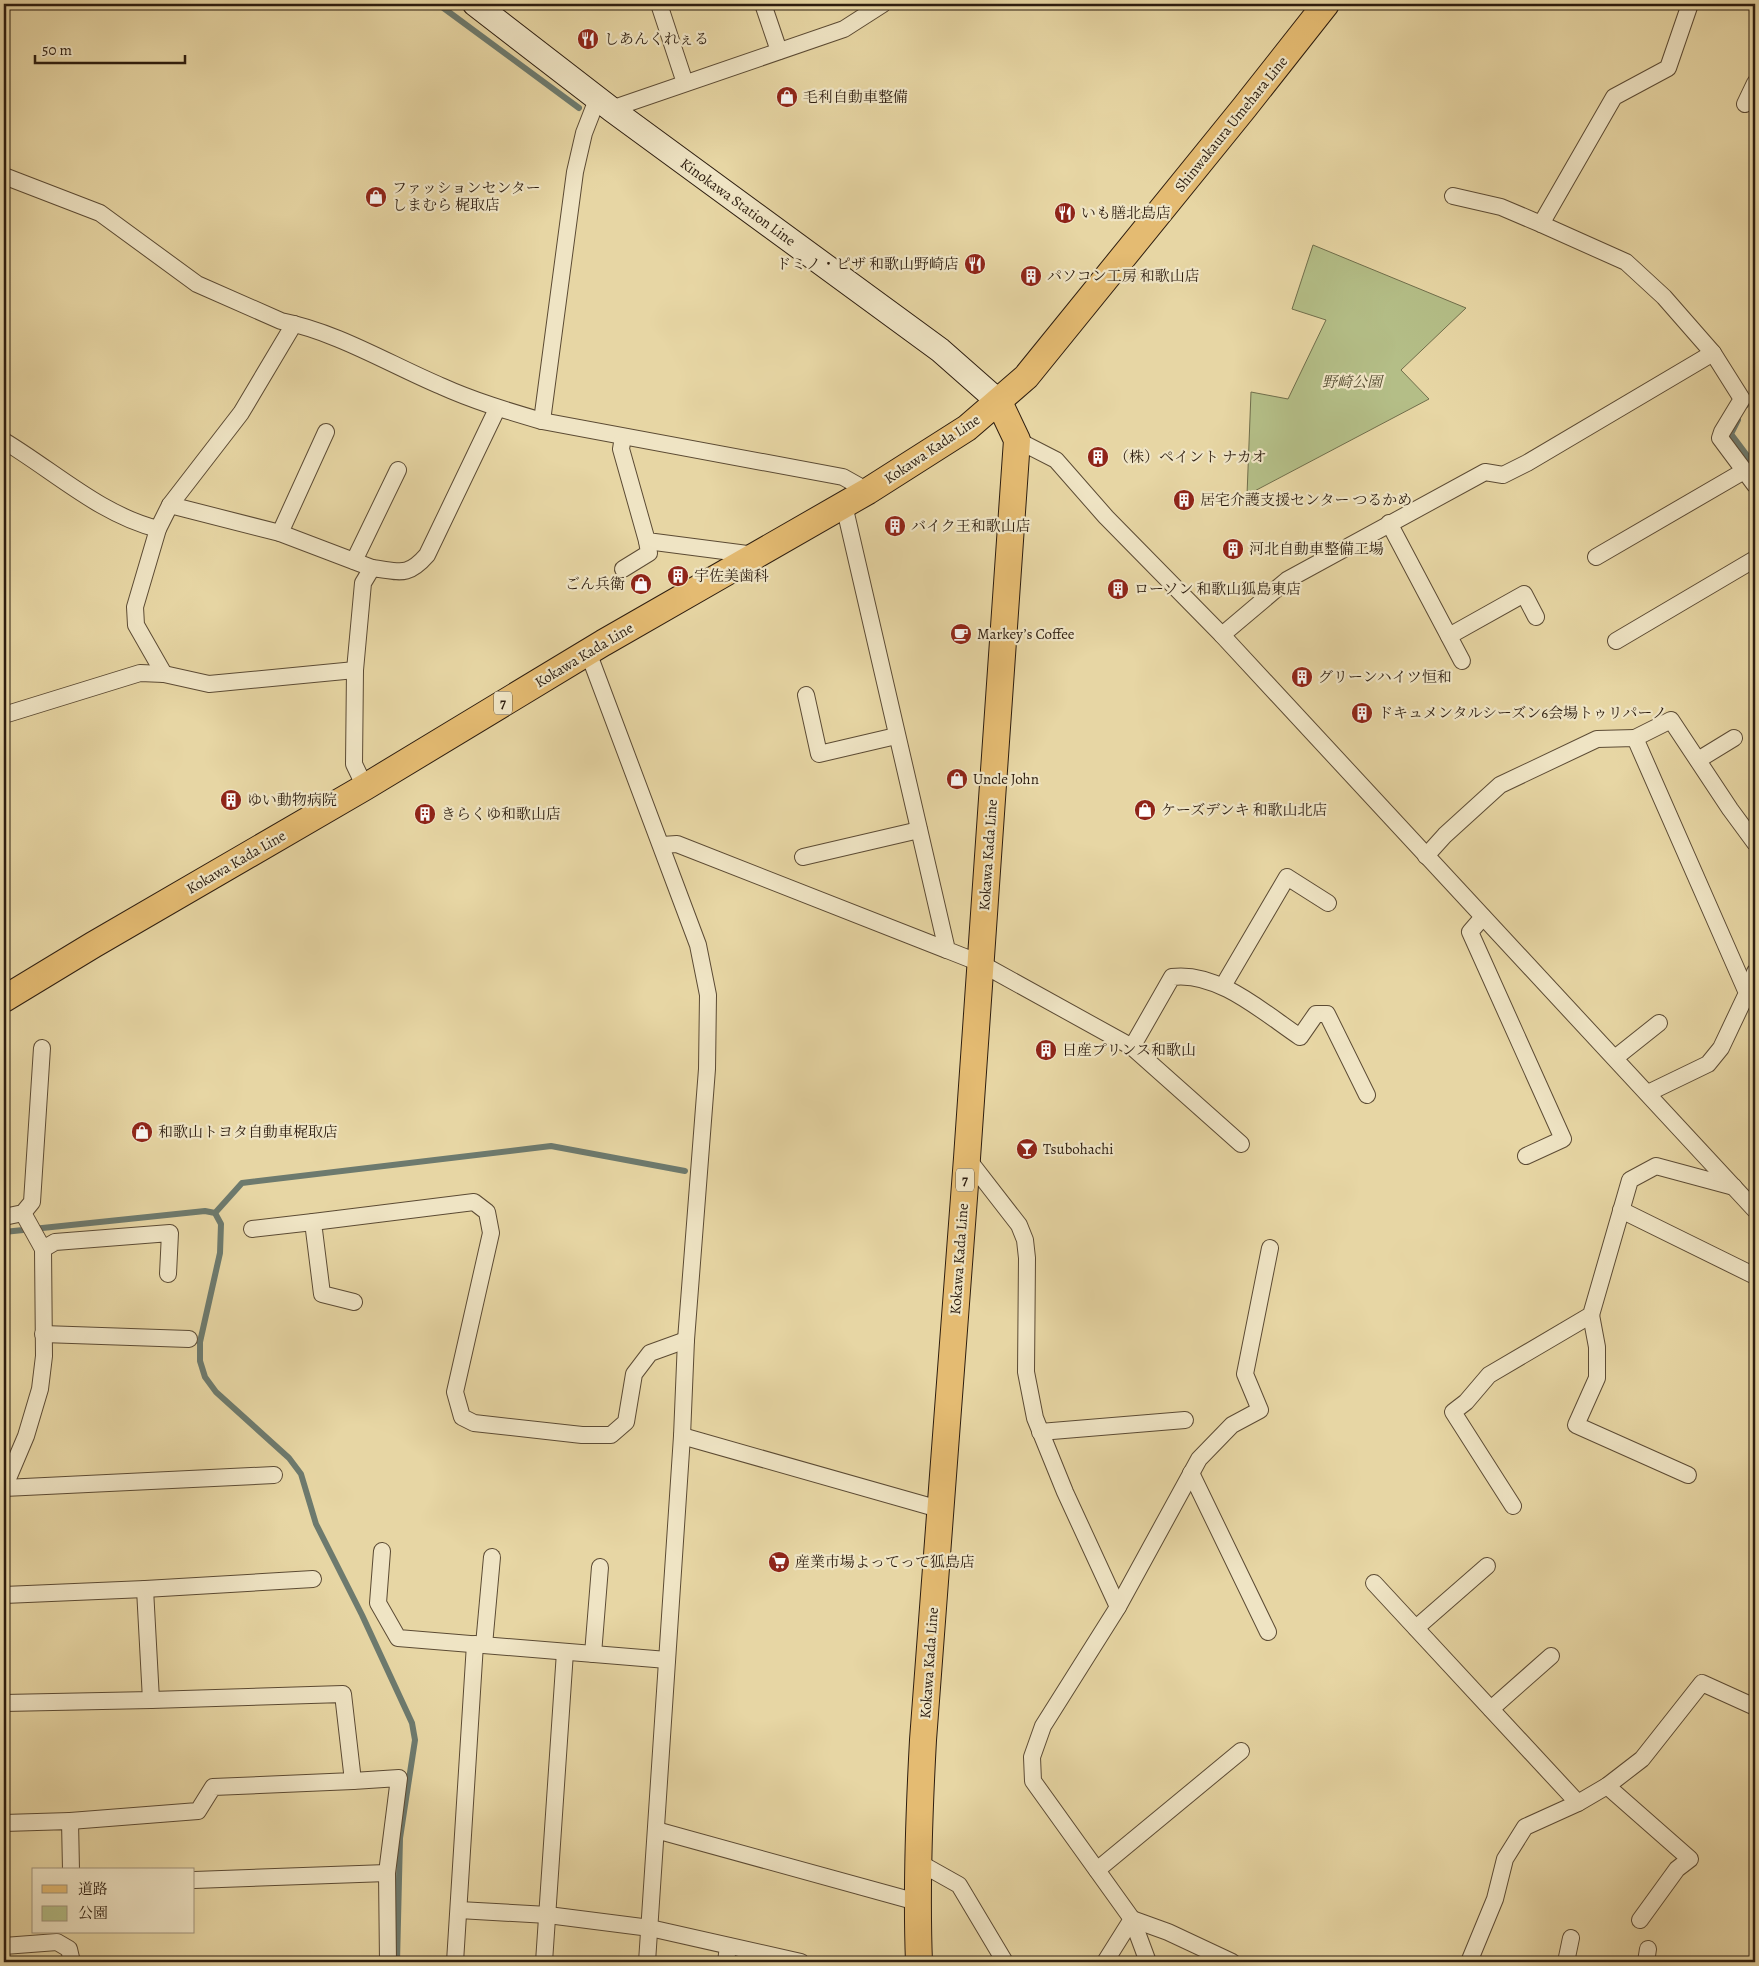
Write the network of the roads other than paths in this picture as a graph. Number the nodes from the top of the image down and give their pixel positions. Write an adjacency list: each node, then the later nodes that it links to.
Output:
1 (475, 4): 10 (main road, Kinokawa Station Line)
2 (659, 4): 8 (street)
3 (763, 4): 7 (street)
4 (883, 4): 7 (street)
5 (1326, 4): 17 (main road, Shinwakaura Umehara Line)
6 (1690, 4): 14 (street)
7 (779, 51): 8 (street)
8 (685, 83): 10 (street)
9 (1755, 83): 11 (street)
10 (604, 103): 17 (main road, Kinokawa Station Line); 19 (street)
11 (1745, 104)
12 (4, 176): 15 (street)
13 (1453, 196): 14 (street)
14 (1541, 224): 16 (street)
15 (294, 324): 18 (street); 29 (street)
16 (1713, 353): 25 (street); 30 (street)
17 (999, 402): 22 (main road, Kokawa Kada Line / 7); 27 (main road, Kokawa Kada Line / 7)
18 (497, 409): 19 (street); 38 (street)
19 (542, 421): 21 (street)
20 (326, 432): 32 (street)
21 (623, 437): 27 (street); 33 (street)
22 (1017, 440): 41 (street); 63 (main road, Kokawa Kada Line / 7)
23 (4, 441): 31 (street)
24 (398, 470): 37 (street)
25 (1744, 471): 26 (street); 35 (street)
26 (1755, 485)
27 (868, 491): 28 (main road, Kokawa Kada Line / 7)
28 (844, 505): 34 (main road, Kokawa Kada Line / 7); 50 (street)
29 (170, 506): 31 (street); 32 (street)
30 (1389, 524): 41 (street); 42 (street)
31 (158, 529): 47 (street)
32 (280, 533): 37 (street)
33 (647, 541): 34 (street); 39 (street)
34 (755, 555): 44 (main road, Kokawa Kada Line / 7)
35 (1596, 557)
36 (1755, 559): 43 (street)
37 (354, 561): 38 (street)
38 (372, 568): 46 (street)
39 (623, 568)
40 (1536, 617): 42 (street)
41 (1222, 635): 58 (street)
42 (1448, 636): 45 (street)
43 (1616, 641)
44 (588, 652): 54 (main road, Kokawa Kada Line / 7); 57 (street)
45 (1462, 661)
46 (354, 670): 47 (street); 54 (street)
47 (164, 674): 49 (street)
48 (806, 695): 50 (street)
49 (4, 715)
50 (896, 736): 55 (street)
51 (1635, 738): 53 (street); 58 (street); 66 (street)
52 (1734, 738): 53 (street)
53 (1698, 760): 56 (street)
54 (365, 788): 67 (main road, Kokawa Kada Line / 7)
55 (919, 830): 59 (street); 62 (street)
56 (1755, 843)
57 (662, 845): 62 (street); 92 (street)
58 (1426, 856): 61 (street)
59 (803, 857)
60 (1328, 903): 65 (street)
61 (1483, 917): 71 (street); 75 (street)
62 (947, 950): 63 (street)
63 (980, 963): 69 (street); 76 (main road, Kokawa Kada Line / 7)
64 (1755, 972): 66 (street)
65 (1223, 986): 69 (street); 73 (street)
66 (1747, 993): 72 (street)
67 (4, 999)
68 (1659, 1023): 71 (street)
69 (1132, 1047): 74 (street)
70 (42, 1048): 80 (street)
71 (1615, 1058): 72 (street)
72 (1648, 1093): 77 (street)
73 (1367, 1095)
74 (1241, 1144)
75 (1526, 1156)
76 (967, 1158): 94 (street); 101 (main road, Kokawa Kada Line / 7)
77 (1734, 1187): 78 (street); 79 (street)
78 (1622, 1210): 87 (street); 89 (street)
79 (1755, 1210)
80 (24, 1216): 81 (street); 84 (street)
81 (4, 1217)
82 (313, 1222): 83 (street); 88 (street); 92 (street)
83 (252, 1229)
84 (40, 1244): 86 (street); 90 (street)
85 (1270, 1248): 96 (street)
86 (168, 1274)
87 (1755, 1276)
88 (354, 1302)
89 (1591, 1316): 97 (street); 100 (street)
90 (43, 1334): 91 (street); 99 (street)
91 (189, 1339)
92 (686, 1340): 95 (street)
93 (1185, 1420): 94 (street)
94 (1040, 1432): 110 (street)
95 (682, 1436): 101 (street); 117 (street)
96 (1191, 1473): 110 (street); 112 (street)
97 (1688, 1475)
98 (274, 1476): 99 (street)
99 (4, 1488)
100 (1513, 1506)
101 (939, 1510): 129 (main road, Kokawa Kada Line / 7)
102 (382, 1550): 113 (street)
103 (492, 1557): 113 (street)
104 (1487, 1566): 111 (street)
105 (600, 1567): 115 (street)
106 (313, 1579): 108 (street)
107 (1374, 1583): 111 (street)
108 (145, 1589): 109 (street); 118 (street)
109 (4, 1595)
110 (1118, 1607): 131 (street)
111 (1416, 1628): 121 (street)
112 (1268, 1632)
113 (480, 1645): 114 (street); 135 (street)
114 (564, 1652): 115 (street); 136 (street)
115 (593, 1654): 117 (street)
116 (1551, 1656): 121 (street)
117 (667, 1660): 128 (street)
118 (150, 1700): 119 (street); 123 (street)
119 (4, 1703)
120 (1755, 1707): 124 (street)
121 (1492, 1710): 125 (street)
122 (1241, 1751): 131 (street)
123 (352, 1781): 126 (street); 132 (street)
124 (1607, 1786): 125 (street); 138 (street)
125 (1578, 1803): 155 (street)
126 (70, 1821): 127 (street); 130 (street)
127 (4, 1823)
128 (656, 1830): 134 (street); 139 (street)
129 (918, 1862): 134 (main road, Kokawa Kada Line / 7); 151 (street)
130 (71, 1868)
131 (1097, 1870): 137 (street)
132 (387, 1873): 133 (street); 144 (street)
133 (195, 1880)
134 (917, 1902): 150 (main road, Kokawa Kada Line / 7)
135 (460, 1910): 136 (street); 145 (street)
136 (548, 1915): 139 (street); 146 (street)
137 (1132, 1919): 152 (street); 153 (street); 154 (street)
138 (1640, 1920)
139 (650, 1928): 142 (street); 147 (street)
140 (1571, 1938): 156 (street)
141 (4, 1946): 143 (street)
142 (728, 1946): 148 (street); 149 (street)
143 (72, 1962)
144 (388, 1962)
145 (455, 1962)
146 (544, 1962)
147 (647, 1962)
148 (726, 1962)
149 (801, 1962)
150 (919, 1962)
151 (1004, 1962)
152 (1105, 1962)
153 (1148, 1962)
154 (1232, 1962)
155 (1469, 1962)
156 (1566, 1962)

